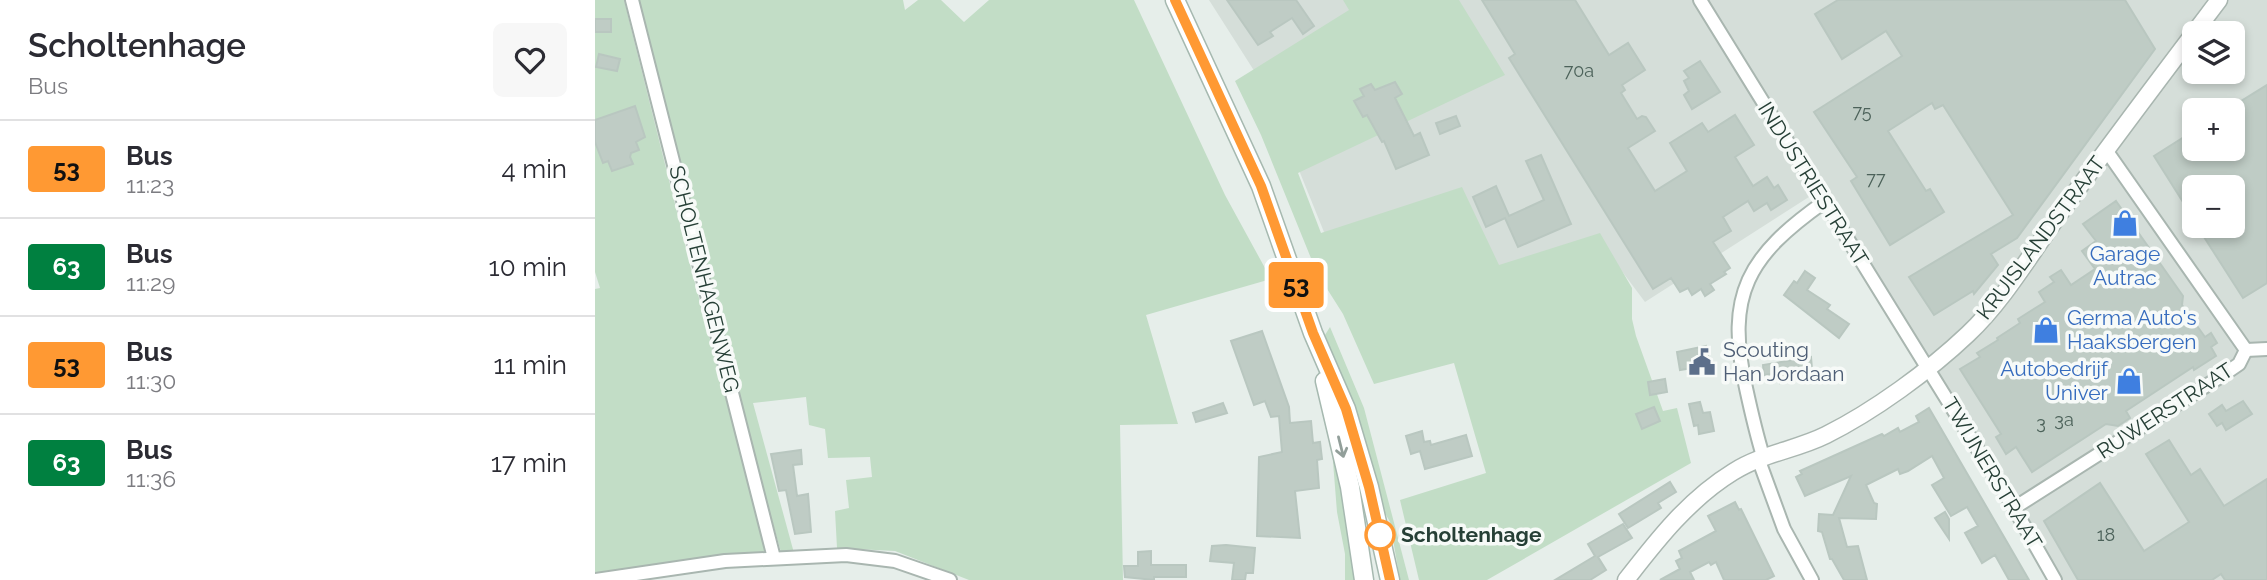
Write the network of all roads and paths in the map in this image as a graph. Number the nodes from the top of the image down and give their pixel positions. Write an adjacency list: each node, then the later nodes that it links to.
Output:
1 (632, 0): 13 (street, SCHOLTENHAGENWEG)
2 (1175, 0): 7 (main road)
3 (1699, 0): 6 (street, INDUSTRIESTRAAT)
4 (2218, 0): 5 (street, KRUISLANDSTRAAT)
5 (2106, 150): 9 (street, RUWERSTRAAT); 10 (street, KRUISLANDSTRAAT)
6 (1824, 202): 10 (street, INDUSTRIESTRAAT); 11 (street)
7 (1313, 333): 16 (main road, one-way to 16); 17 (main road)
8 (2267, 349): 9 (street)
9 (2246, 350): 12 (street, RUWERSTRAAT)
10 (1928, 367): 11 (street, KRUISLANDSTRAAT); 12 (street, TWIJNERSTRAAT)
11 (1760, 457): 18 (street, KRUISLANDSTRAAT); 19 (street)
12 (2014, 508): 20 (street, TWIJNERSTRAAT)
13 (774, 558): 14 (street); 15 (street)
14 (595, 580)
15 (950, 580)
16 (1364, 580)
17 (1390, 580)
18 (1626, 580)
19 (1812, 580)
20 (2055, 580)

